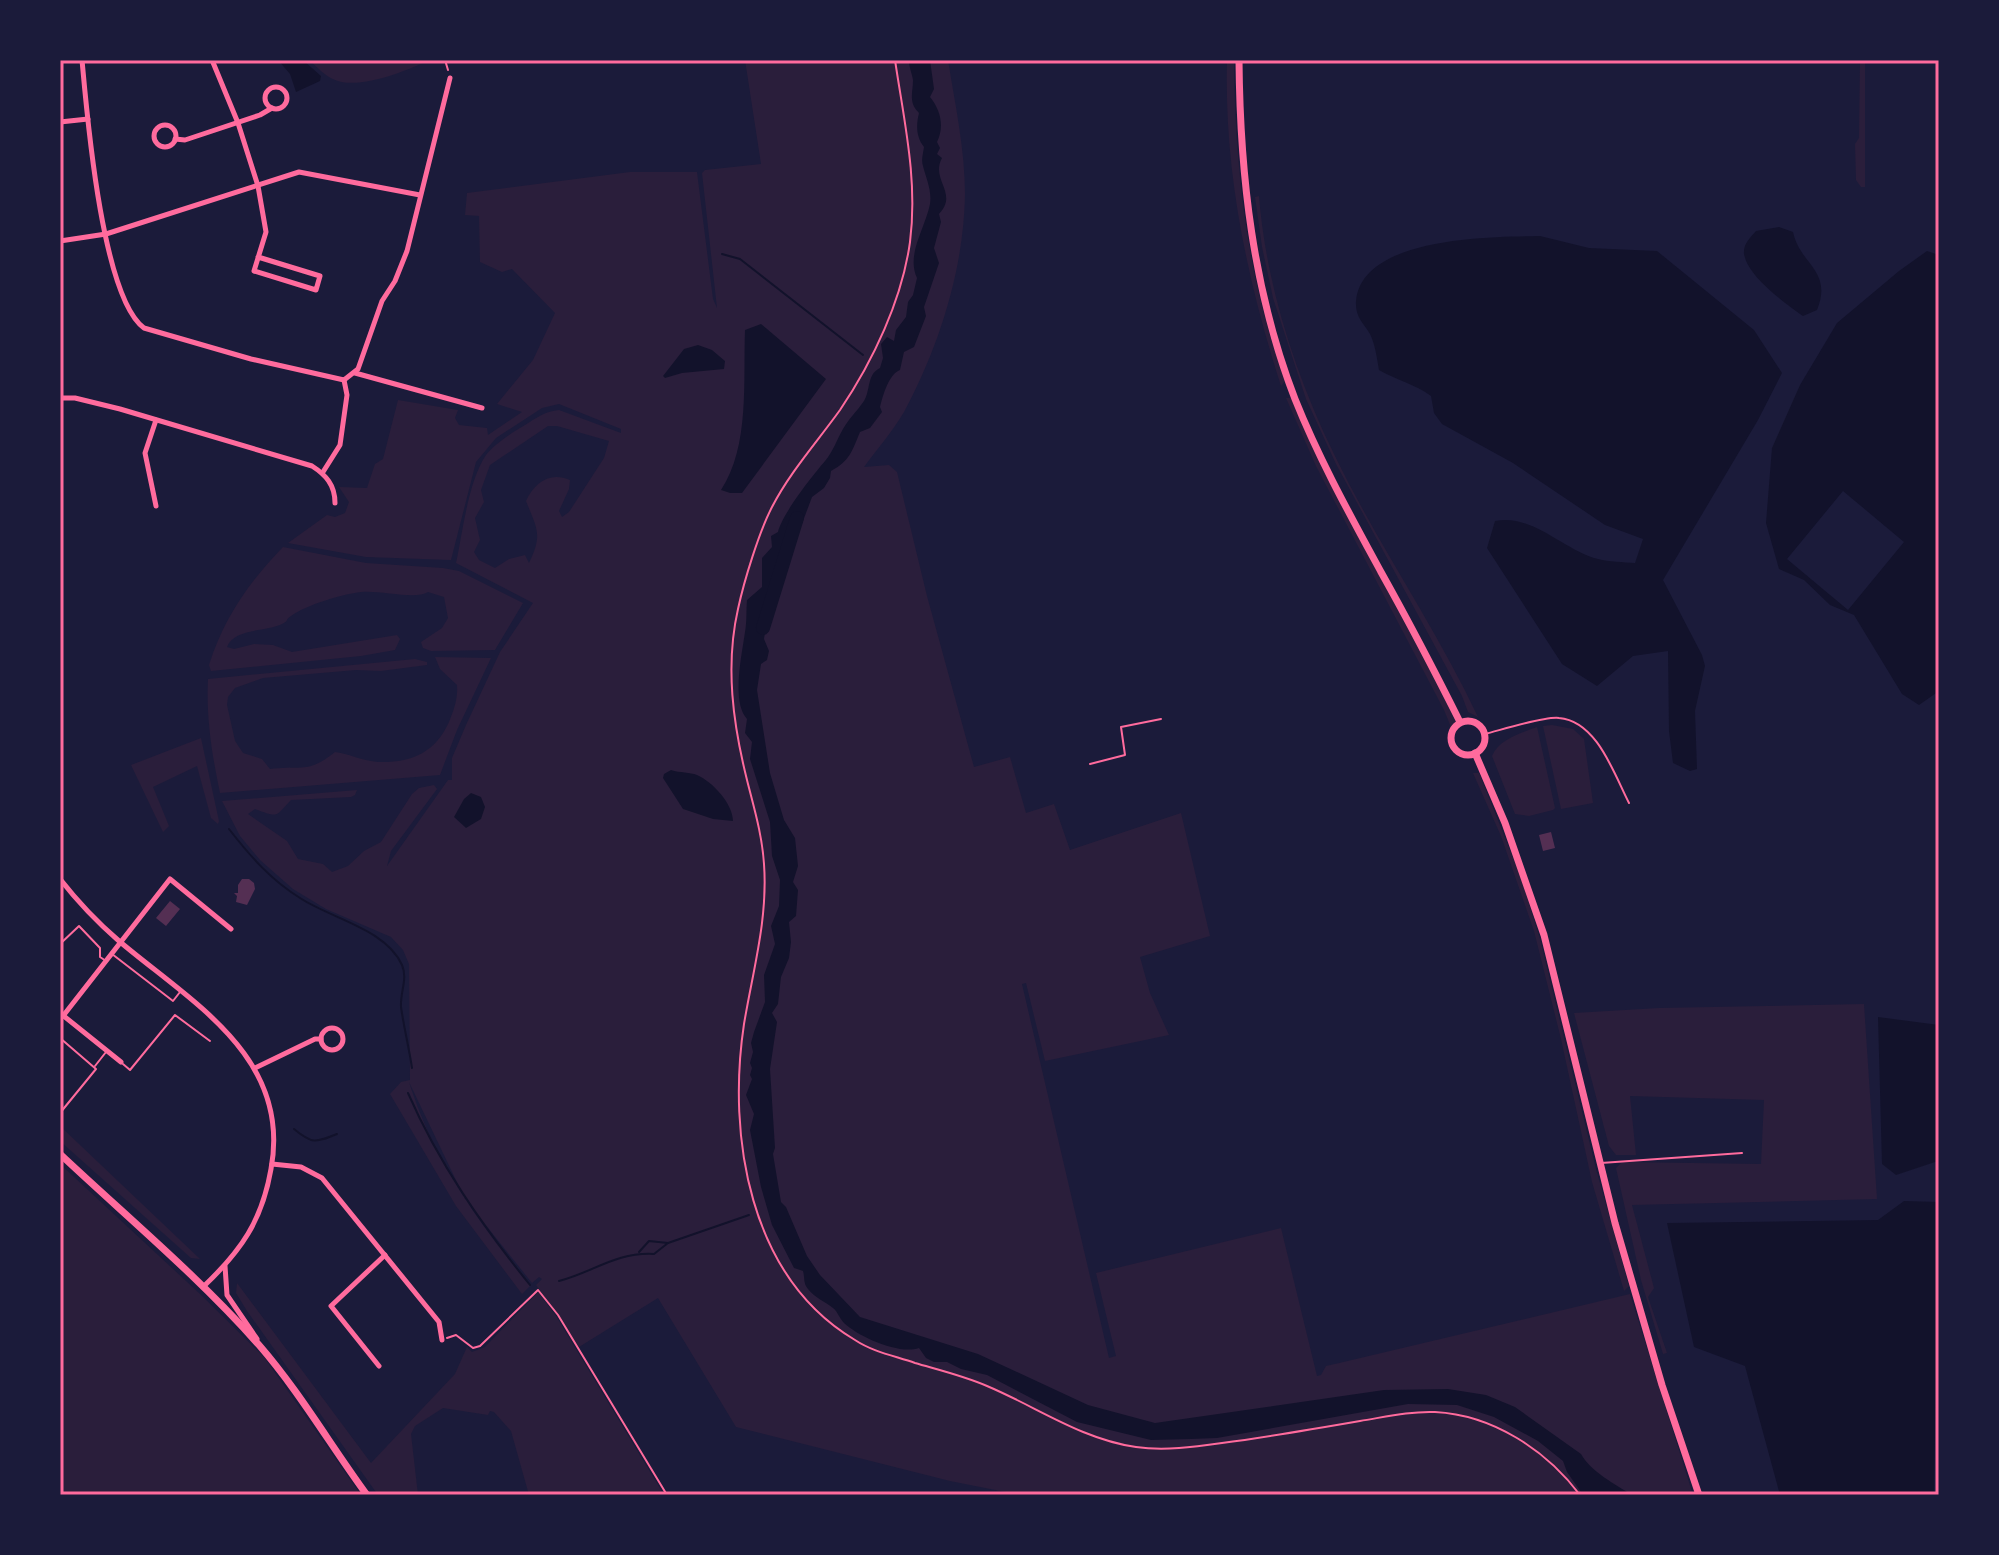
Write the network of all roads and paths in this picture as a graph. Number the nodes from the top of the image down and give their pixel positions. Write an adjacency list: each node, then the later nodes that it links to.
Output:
1 (82, 60): 8 (street)
2 (212, 60): 10 (street)
3 (445, 60): 6 (path)
4 (895, 60): 59 (path)
5 (1239, 60): 26 (main road)
6 (450, 78): 13 (street)
7 (272, 108): 7 (street); 10 (street)
8 (88, 119): 9 (street); 14 (street)
9 (60, 122)
10 (238, 123): 11 (street); 12 (street)
11 (175, 139): 11 (street)
12 (258, 186): 13 (street); 14 (street); 16 (street)
13 (420, 195): 17 (street)
14 (106, 234): 15 (street); 18 (street)
15 (60, 241)
16 (258, 257): 16 (street)
17 (355, 373): 18 (street); 20 (street)
18 (344, 380): 22 (street)
19 (60, 398): 21 (street)
20 (482, 408)
21 (156, 420): 22 (street); 24 (street)
22 (323, 472): 23 (street)
23 (335, 503)
24 (156, 506)
25 (1161, 719): 29 (lane)
26 (1460, 722): 27 (main road); 28 (main road)
27 (1485, 734): 28 (main road); 30 (lane)
28 (1475, 753): 49 (main road)
29 (1090, 764)
30 (1629, 803)
31 (60, 879): 33 (street)
32 (231, 929): 33 (street)
33 (121, 943): 35 (street); 37 (street)
34 (60, 944): 36 (lane)
35 (112, 954): 36 (street); 37 (lane)
36 (107, 961): 38 (street)
37 (181, 991): 45 (street)
38 (62, 1014): 42 (street)
39 (60, 1038): 44 (lane)
40 (321, 1039): 40 (street); 45 (street)
41 (210, 1041): 43 (lane)
42 (107, 1051): 43 (street); 44 (lane)
43 (121, 1062)
44 (94, 1067): 46 (lane)
45 (255, 1068): 50 (street)
46 (60, 1113)
47 (1742, 1153): 49 (lane)
48 (60, 1154): 53 (main road)
49 (1600, 1163): 60 (main road)
50 (272, 1164): 51 (street); 52 (street)
51 (385, 1255): 54 (street); 56 (street)
52 (225, 1265): 53 (street); 55 (street)
53 (203, 1287): 55 (main road)
54 (442, 1340): 58 (path)
55 (262, 1349): 57 (main road)
56 (379, 1366)
57 (367, 1495)
58 (667, 1495)
59 (1580, 1495)
60 (1699, 1495)

